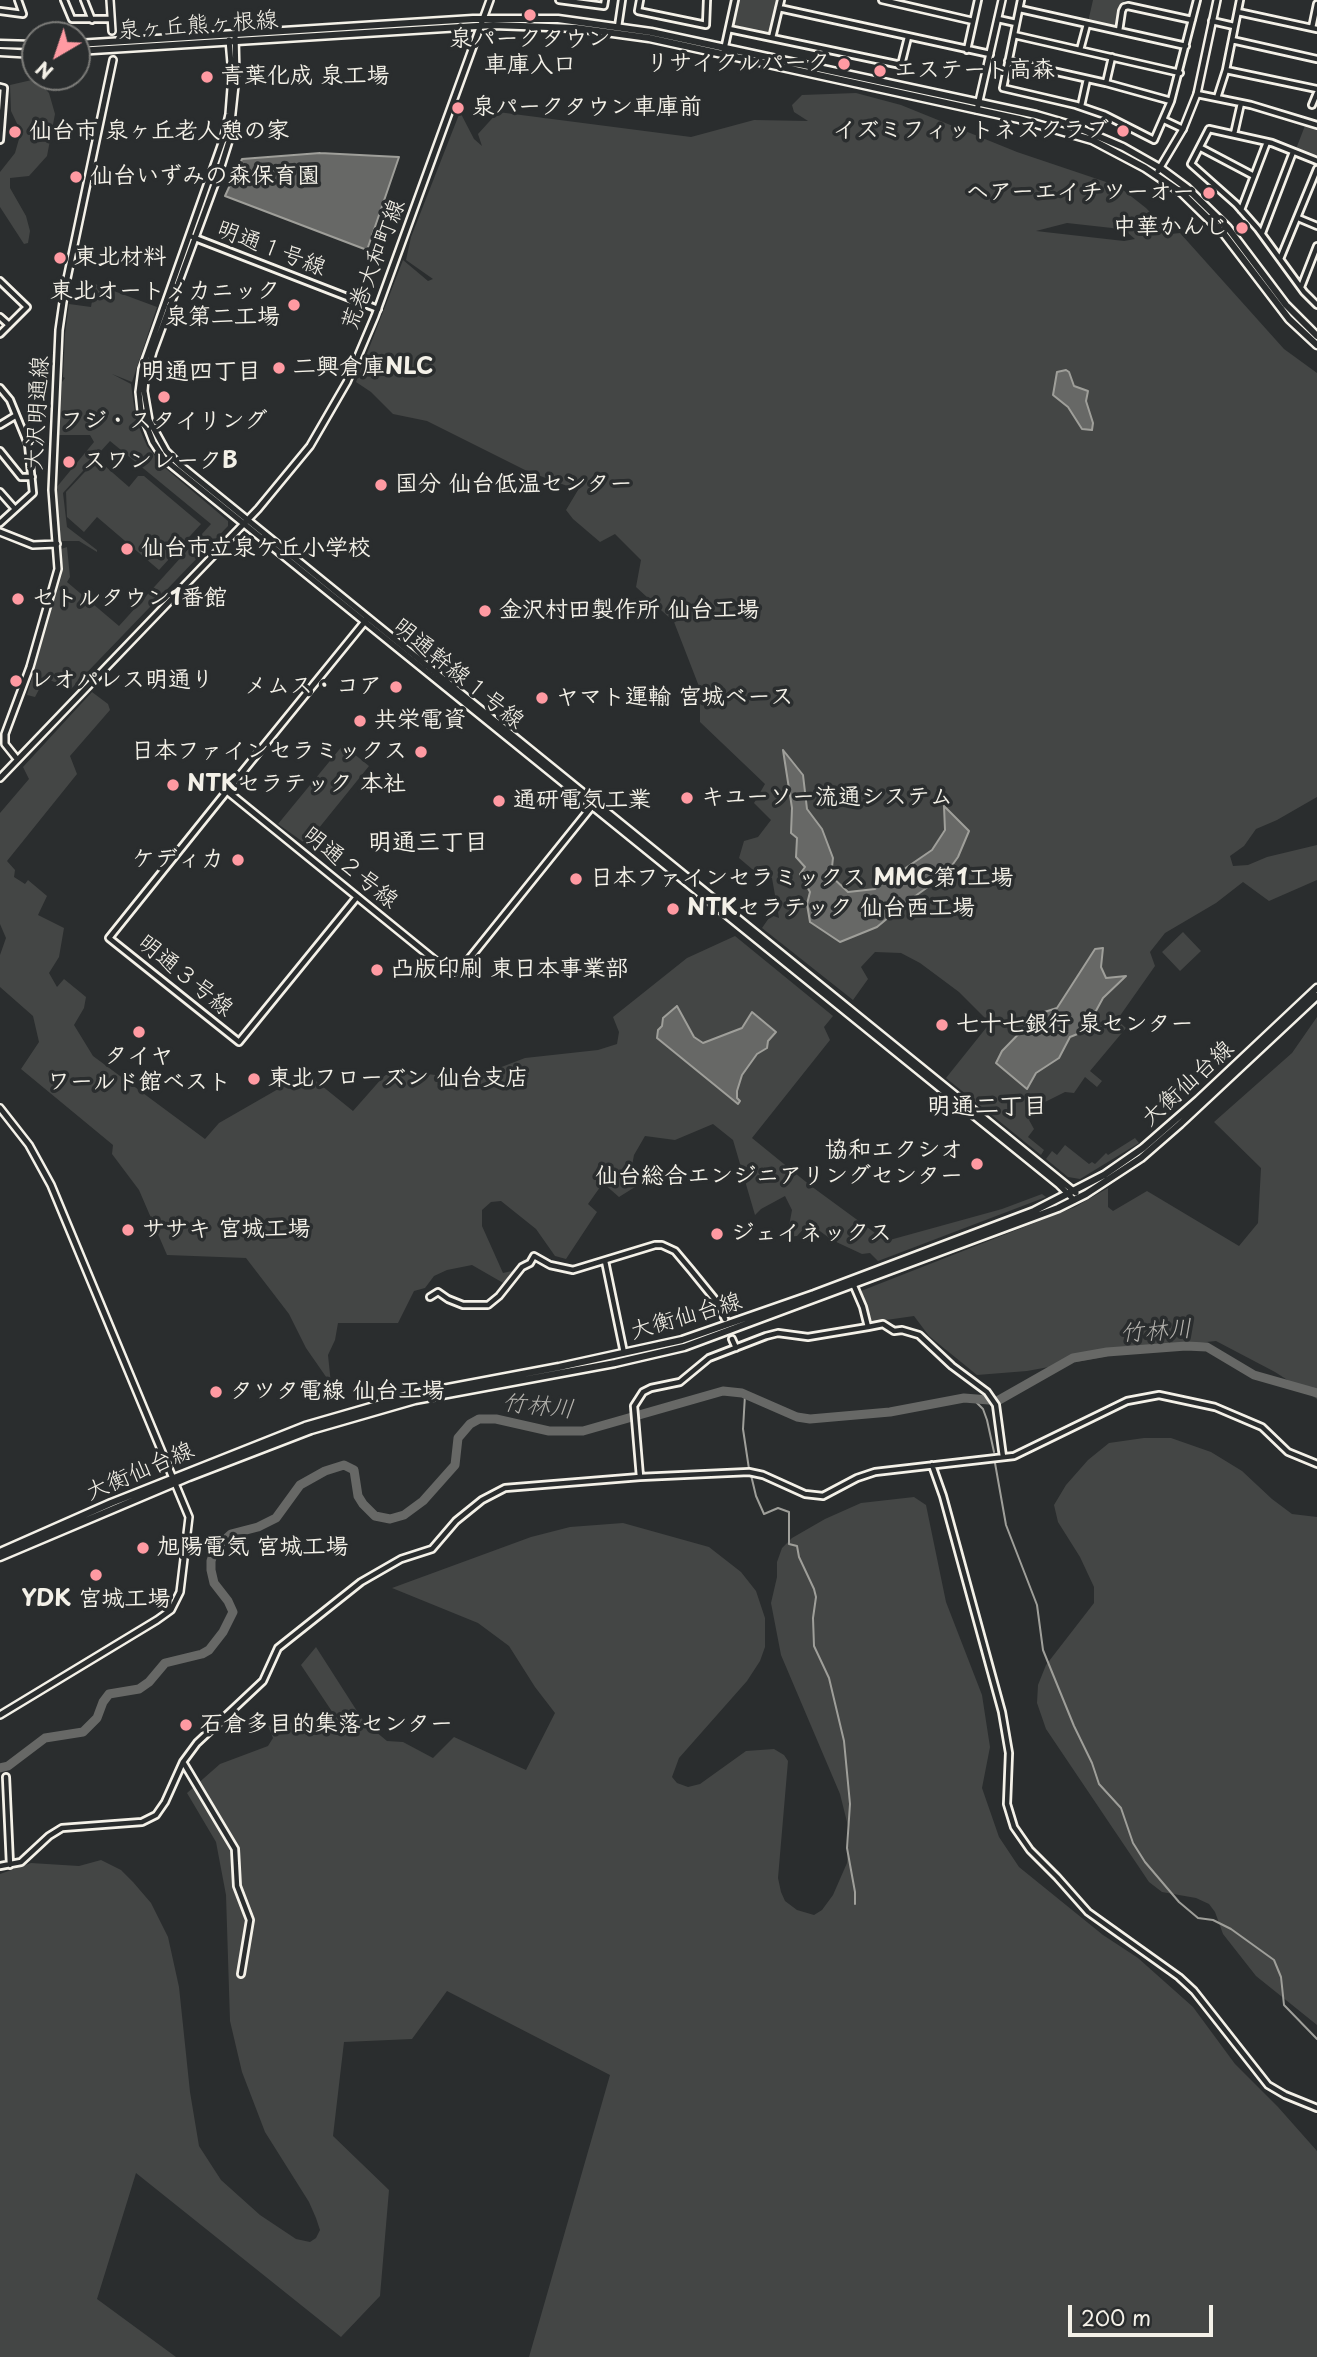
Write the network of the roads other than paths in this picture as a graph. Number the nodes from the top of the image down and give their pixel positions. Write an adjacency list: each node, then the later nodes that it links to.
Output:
1 (18, 0): 23 (street)
2 (64, 0): 27 (street)
3 (84, 0): 27 (street)
4 (110, 0): 25 (street)
5 (491, 0): 31 (street, 荒巻大和町線)
6 (559, 0): 7 (street)
7 (605, 0)
8 (622, 0): 35 (street)
9 (640, 0): 10 (street)
10 (707, 0)
11 (735, 0): 36 (street)
12 (780, 0): 21 (street)
13 (882, 0): 29 (street)
14 (978, 0): 29 (street)
15 (1002, 0): 26 (street)
16 (1021, 0): 22 (street)
17 (1196, 0): 28 (street)
18 (1217, 0): 30 (street)
19 (1240, 0): 24 (street)
20 (1317, 4): 37 (street)
21 (779, 8): 41 (street); 43 (street)
22 (1019, 9): 32 (street); 33 (street)
23 (0, 11)
24 (1238, 12): 34 (street); 37 (street)
25 (111, 19): 27 (street); 38 (street)
26 (998, 19): 32 (street); 55 (street)
27 (92, 20)
28 (1192, 20): 39 (street); 48 (street)
29 (973, 21): 50 (street)
30 (1212, 21): 34 (street); 66 (street)
31 (482, 22): 35 (main road, 泉ヶ丘熊ヶ根線); 42 (main road, 泉ヶ丘熊ヶ根線); 52 (main road, 泉ヶ丘熊ヶ根線); 97 (street, 荒巻大和町線)
32 (1016, 23): 40 (street)
33 (1087, 24): 39 (street); 51 (street)
34 (1234, 26): 44 (street)
35 (618, 27): 52 (main road, 泉ヶ丘熊ヶ根線)
36 (729, 29): 43 (street); 52 (street)
37 (1314, 29)
38 (112, 31)
39 (1119, 31): 48 (street)
40 (1014, 35): 51 (street); 59 (street)
41 (908, 37): 43 (street); 50 (street)
42 (232, 38): 45 (main road, 泉ヶ丘熊ヶ根線); 49 (main road, 泉ヶ丘熊ヶ根線); 91 (street, 明通幹線１号線)
43 (772, 38)
44 (1231, 40): 57 (street); 60 (street)
45 (91, 43)
46 (0, 44): 47 (main road)
47 (21, 45)
48 (1186, 46): 61 (street)
49 (91, 50)
50 (967, 50): 55 (street)
51 (1080, 50): 56 (street)
52 (723, 51): 71 (main road, 泉ヶ丘熊ヶ根線)
53 (0, 52): 54 (main road)
54 (21, 53)
55 (991, 55): 71 (street)
56 (1112, 57): 61 (street); 63 (street)
57 (1317, 59)
58 (113, 60): 113 (street, 大沢明通線)
59 (1008, 61): 62 (street); 72 (street)
60 (1226, 70): 65 (street); 67 (street)
61 (1180, 73): 68 (street)
62 (1087, 79): 63 (street); 72 (street)
63 (1107, 83): 68 (street)
64 (0, 87): 77 (street)
65 (1317, 91): 70 (street)
66 (1197, 93): 67 (street); 75 (street)
67 (1217, 98): 69 (street)
68 (1171, 101): 73 (street)
69 (1241, 103): 74 (street); 76 (street)
70 (1312, 105)
71 (978, 106): 83 (main road, 泉ヶ丘熊ヶ根線)
72 (1081, 106): 73 (street)
73 (1164, 120): 75 (street)
74 (1317, 125)
75 (1183, 129): 83 (street)
76 (1234, 134): 78 (street); 79 (street)
77 (0, 140)
78 (1267, 142): 80 (street); 84 (street)
79 (1201, 148): 84 (street); 87 (street)
80 (1293, 152): 81 (street); 90 (street)
81 (1317, 161)
82 (1317, 169): 85 (street)
83 (1158, 171): 101 (main road, 泉ヶ丘熊ヶ根線); 102 (main road, 泉ヶ丘熊ヶ根線)
84 (1254, 176): 87 (street)
85 (1310, 190): 86 (street); 88 (street)
86 (1317, 193)
87 (1241, 211): 90 (street)
88 (1298, 218): 89 (street); 93 (street)
89 (1317, 226)
90 (1262, 234): 93 (street)
91 (193, 237): 97 (street, 明通１号線); 110 (street, 明通幹線１号線)
92 (1317, 246): 95 (street)
93 (1280, 259): 95 (street)
94 (0, 281): 99 (street)
95 (1301, 287): 96 (street)
96 (1317, 305)
97 (378, 309): 110 (street, 荒巻大和町線)
98 (0, 317): 99 (street)
99 (9, 325): 100 (street)
100 (0, 334)
101 (1317, 336)
102 (1317, 345)
103 (0, 388): 104 (street)
104 (15, 416): 105 (street); 107 (street)
105 (0, 425)
106 (0, 451): 107 (street)
107 (32, 477): 109 (street)
108 (0, 492): 109 (street)
109 (15, 509): 111 (street)
110 (245, 522): 114 (street, 明通幹線１号線); 115 (street, 荒巻大和町線)
111 (0, 523)
112 (0, 532): 113 (street)
113 (57, 544): 115 (street, 大沢明通線)
114 (367, 620): 117 (street); 118 (street, 明通幹線１号線)
115 (17, 759): 116 (street, 荒巻大和町線)
116 (0, 778)
117 (227, 791): 119 (street, 明通２号線); 119 (street, 明通３号線)
118 (594, 804): 119 (street, 明通２号線); 123 (street, 明通幹線１号線)
119 (357, 897)
120 (1317, 988): 123 (main road, 大衡仙台線)
121 (1317, 996): 123 (main road, 大衡仙台線)
122 (0, 1108): 136 (street)
123 (1074, 1196): 125 (main road, 大衡仙台線); 131 (main road, 大衡仙台線)
124 (605, 1261): 126 (street); 127 (street); 131 (street)
125 (854, 1286): 128 (street); 136 (main road, 大衡仙台線)
126 (430, 1297)
127 (724, 1319)
128 (868, 1327): 130 (street); 132 (street)
129 (732, 1339): 130 (street)
130 (736, 1348): 135 (street)
131 (624, 1353): 136 (main road, 大衡仙台線)
132 (1003, 1457): 133 (street); 134 (street)
133 (1317, 1464)
134 (932, 1465): 135 (street); 144 (street)
135 (640, 1477): 139 (street)
136 (175, 1480): 137 (main road, 大衡仙台線); 138 (street)
137 (0, 1554)
138 (0, 1715)
139 (183, 1762): 141 (street); 143 (street)
140 (6, 1777): 141 (street)
141 (10, 1864): 142 (street)
142 (0, 1866)
143 (241, 1974)
144 (1317, 2108)

